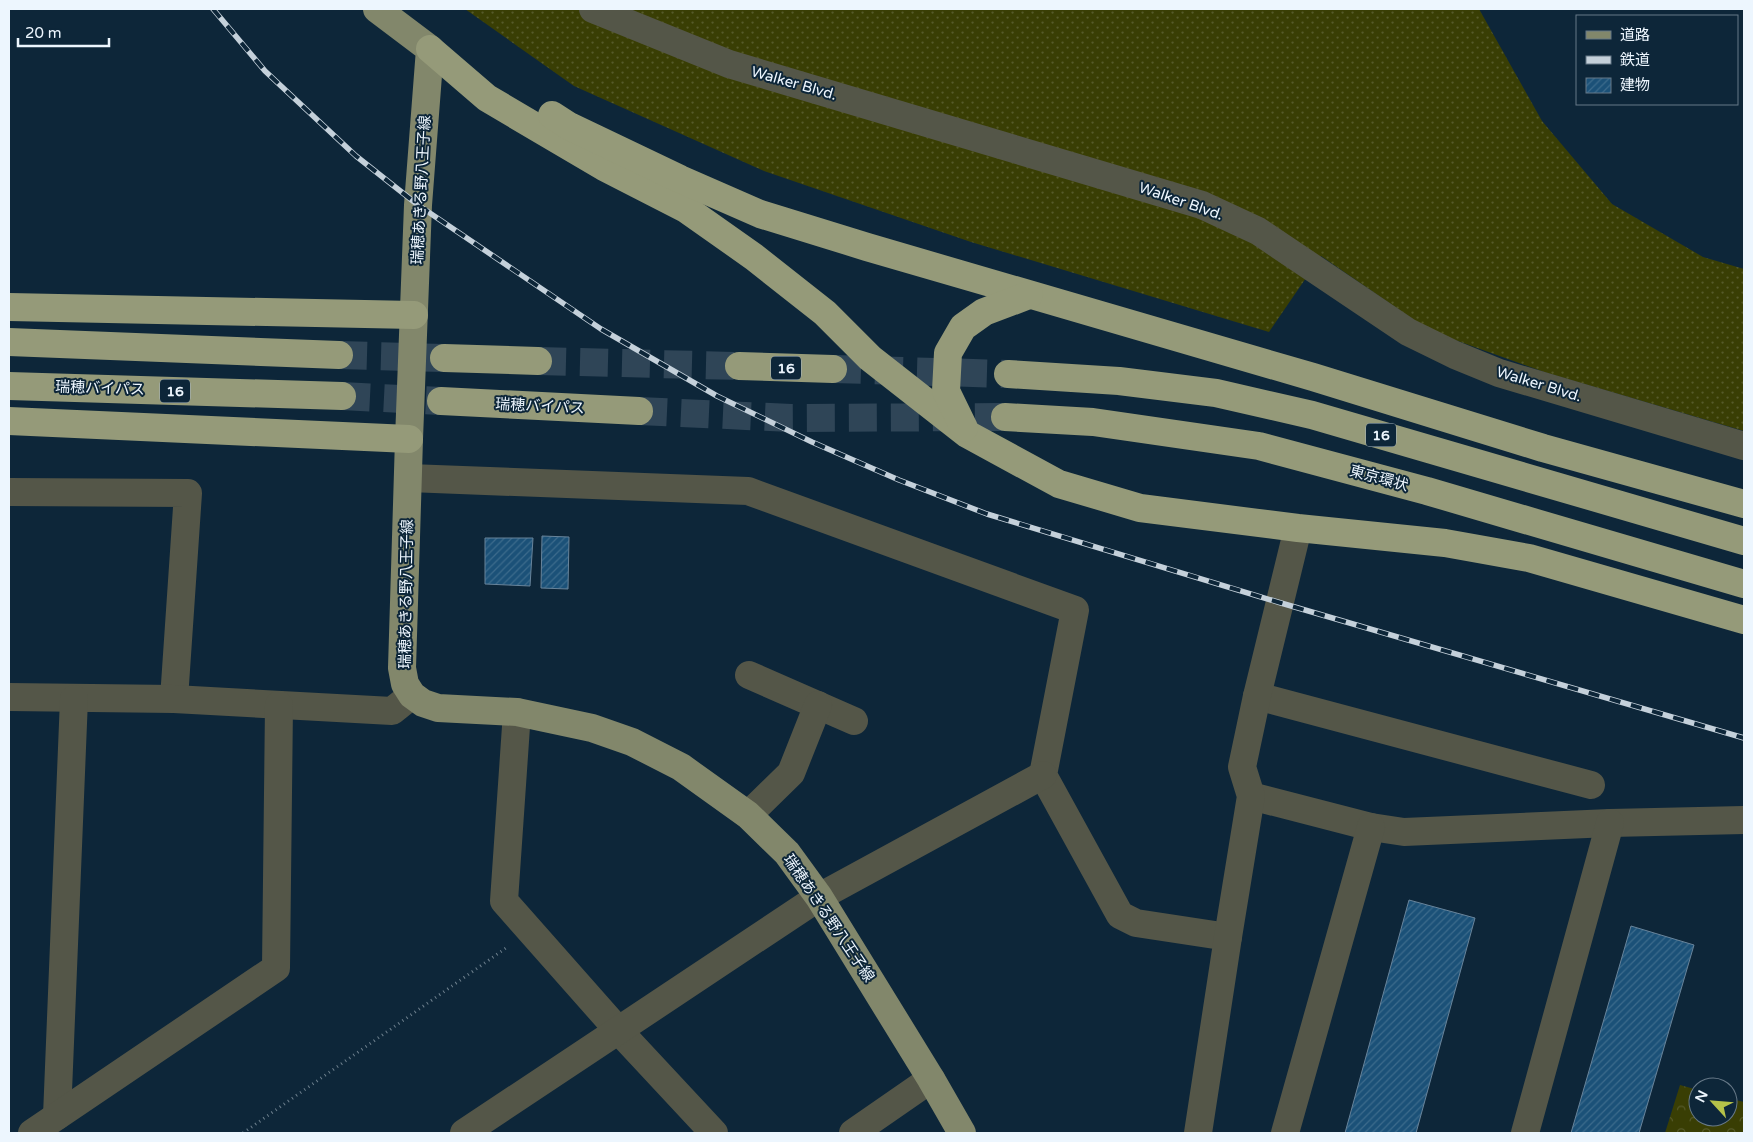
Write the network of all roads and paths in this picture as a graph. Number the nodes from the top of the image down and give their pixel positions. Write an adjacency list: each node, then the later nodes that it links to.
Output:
1 (377, 9): 3 (main road)
2 (593, 9): 22 (street, Walker Blvd.)
3 (430, 48): 4 (highway); 6 (main road, 瑞穂あきる野八王子線); 20 (highway)
4 (1029, 295): 20 (highway); 25 (highway)
5 (9, 307): 6 (highway)
6 (414, 315): 21 (main road, 瑞穂あきる野八王子線)
7 (9, 342): 8 (highway)
8 (339, 355)
9 (444, 358): 10 (highway)
10 (538, 361)
11 (739, 366): 12 (highway, 16)
12 (833, 369)
13 (1008, 374): 27 (highway, 16)
14 (9, 386): 15 (highway, 瑞穂バイパス / 16)
15 (342, 396)
16 (441, 401): 17 (highway, 瑞穂バイパス)
17 (639, 411)
18 (1005, 417): 28 (highway, 東京環状)
19 (9, 421): 21 (highway)
20 (967, 434): 26 (highway)
21 (409, 439): 23 (main road, 瑞穂あきる野八王子線)
22 (1744, 446)
23 (409, 478): 31 (main road, 瑞穂あきる野八王子線); 40 (street)
24 (9, 492): 35 (street)
25 (1744, 504)
26 (1298, 528): 29 (highway); 32 (street)
27 (1744, 541)
28 (1744, 584)
29 (1744, 620)
30 (749, 675): 37 (street)
31 (412, 696): 36 (street); 38 (main road, 瑞穂あきる野八王子線)
32 (1257, 696): 41 (street); 42 (street)
33 (9, 697): 34 (street)
34 (74, 699): 35 (street); 52 (street)
35 (174, 700): 36 (street)
36 (279, 705): 52 (street)
37 (818, 705): 39 (street); 43 (street)
38 (517, 712): 43 (main road, 瑞穂あきる野八王子線); 48 (street)
39 (854, 721)
40 (1043, 775): 47 (street); 49 (street)
41 (1591, 785)
42 (1251, 796): 46 (street); 49 (street)
43 (748, 815): 47 (main road, 瑞穂あきる野八王子線)
44 (1744, 820): 45 (street)
45 (1610, 823): 46 (street); 61 (street)
46 (1370, 827): 60 (street)
47 (819, 897): 50 (street); 51 (main road, 瑞穂あきる野八王子線)
48 (531, 930): 50 (street); 54 (path)
49 (1228, 937): 59 (street)
50 (618, 1030): 55 (street); 56 (street)
51 (931, 1079): 57 (street); 58 (main road, 瑞穂あきる野八王子線)
52 (57, 1116): 53 (street)
53 (32, 1133)
54 (243, 1133)
55 (464, 1133)
56 (714, 1133)
57 (853, 1133)
58 (962, 1133)
59 (1198, 1133)
60 (1285, 1133)
61 (1525, 1133)

